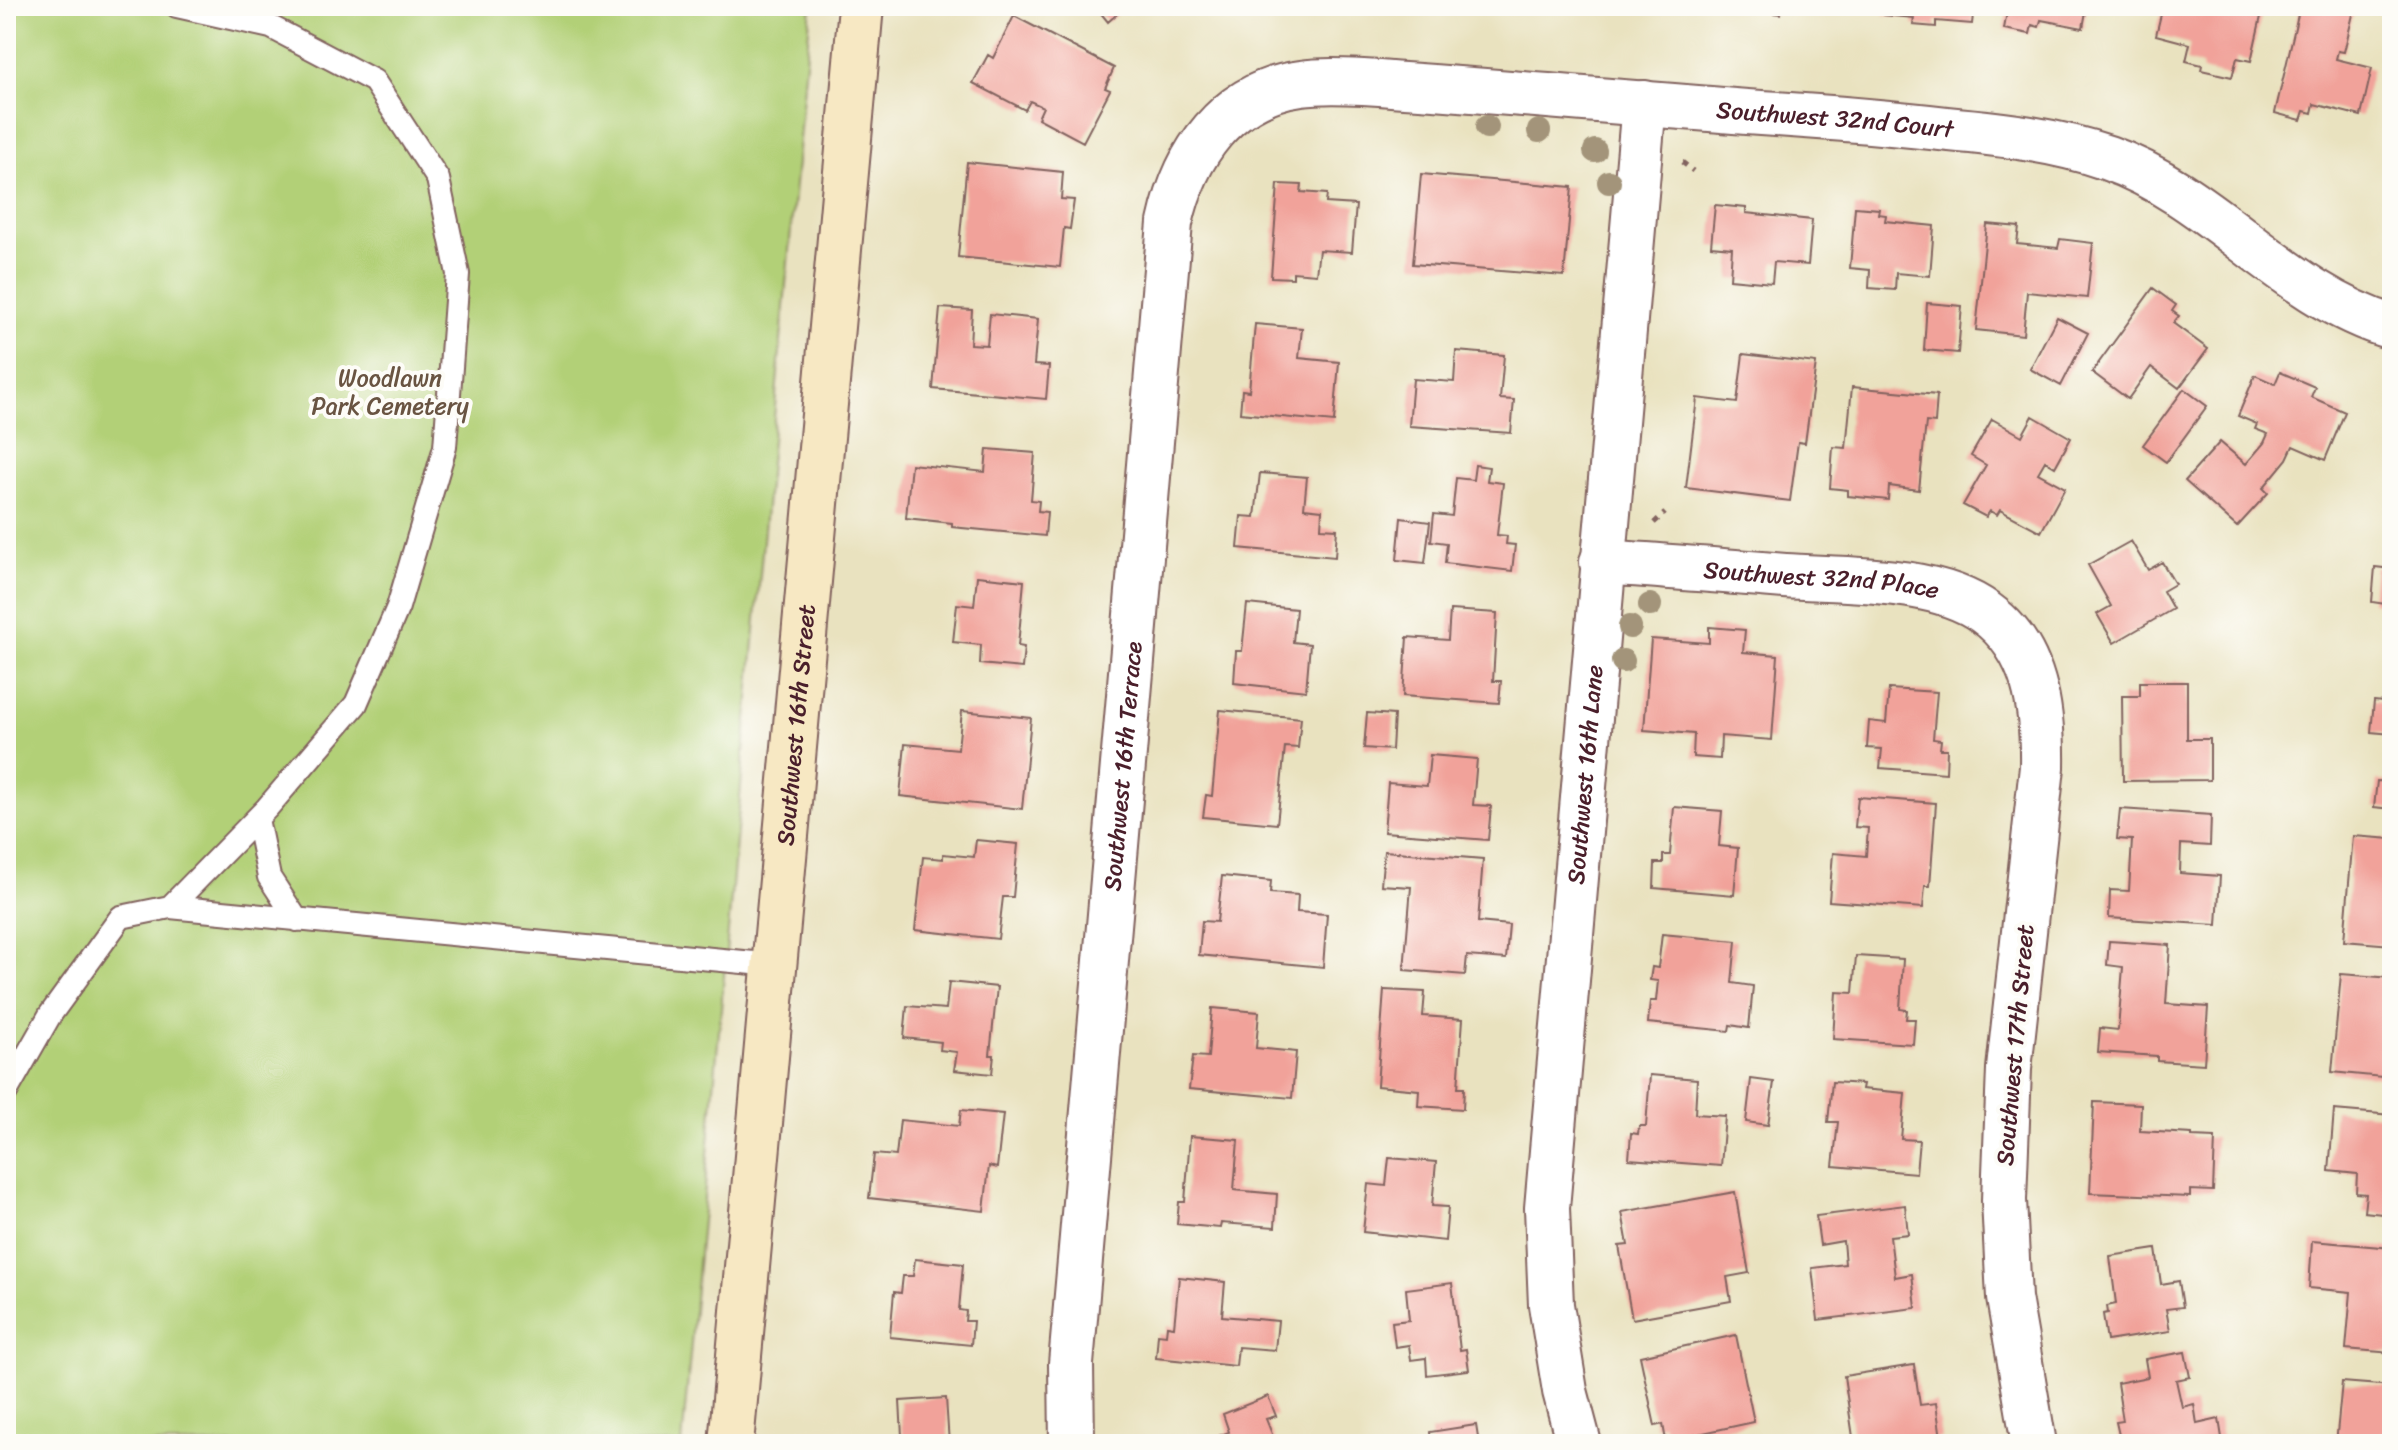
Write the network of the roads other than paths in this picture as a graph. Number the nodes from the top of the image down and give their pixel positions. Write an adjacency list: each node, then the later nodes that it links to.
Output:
1 (177, 6): 8 (lane)
2 (861, 6): 11 (street, Southwest 16th Street)
3 (1644, 103): 4 (street, Southwest 32nd Court); 5 (street, Southwest 32nd Court); 6 (street, Southwest 16th Lane)
4 (1235, 110): 14 (street, Southwest 16th Terrace)
5 (2392, 327)
6 (1602, 562): 7 (street, Southwest 32nd Place); 15 (street, Southwest 16th Lane)
7 (2019, 648): 16 (street, Southwest 17th Street)
8 (257, 819): 9 (lane); 10 (lane)
9 (170, 907): 10 (lane); 12 (lane)
10 (297, 920): 11 (lane)
11 (774, 965): 13 (street, Southwest 16th Street)
12 (6, 1092)
13 (731, 1444)
14 (1072, 1444)
15 (1579, 1444)
16 (2034, 1444)

